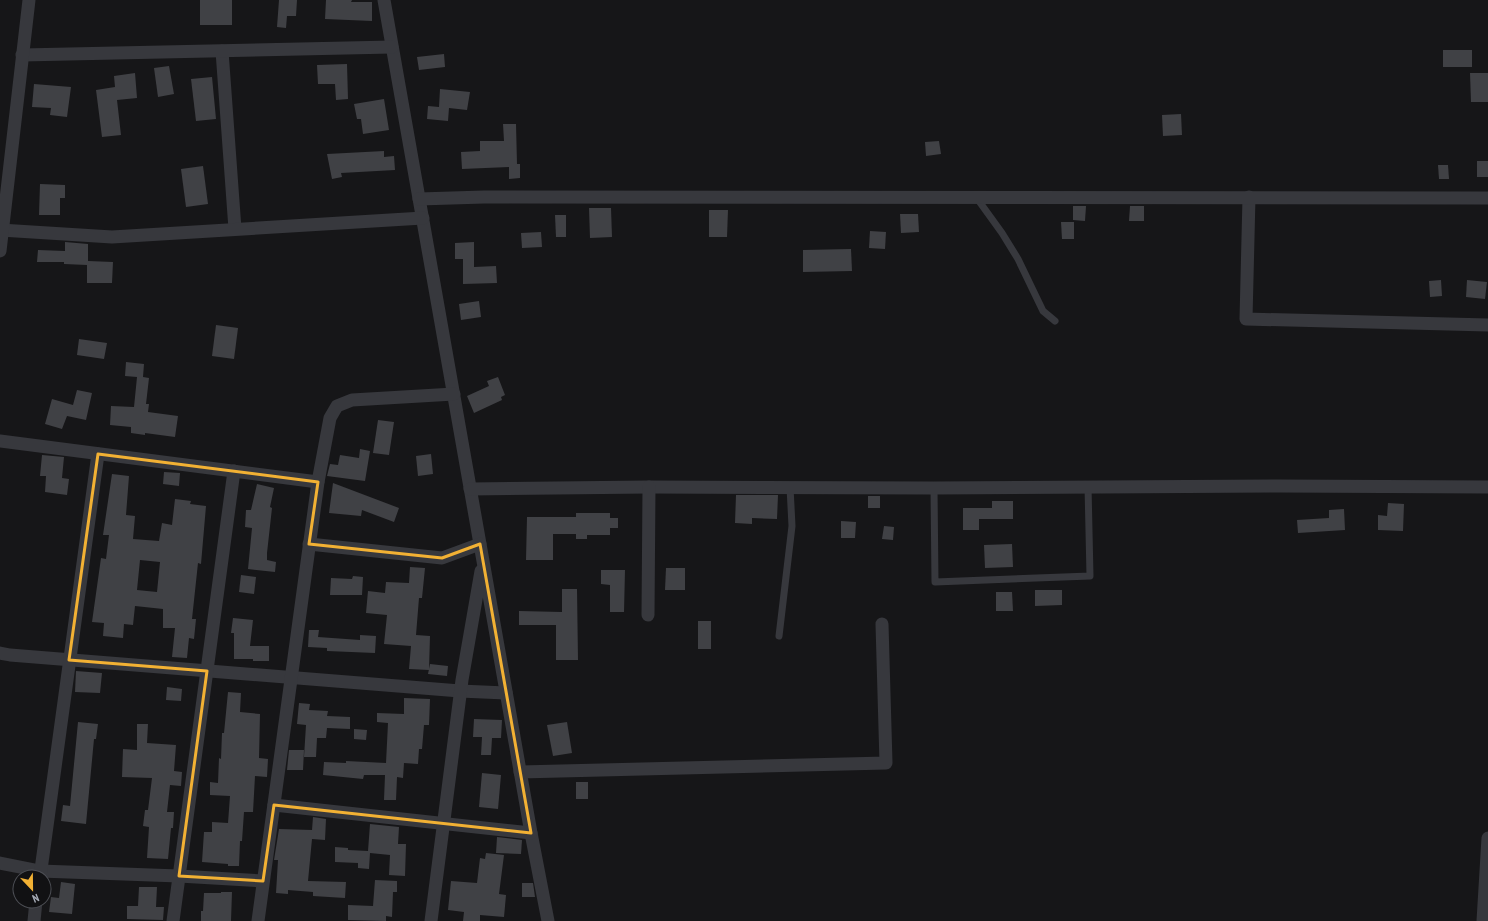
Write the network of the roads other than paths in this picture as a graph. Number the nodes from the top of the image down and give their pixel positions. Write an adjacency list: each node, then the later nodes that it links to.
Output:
1 (29, 0): 5 (street)
2 (384, 0): 3 (street)
3 (392, 47): 4 (street); 9 (street)
4 (222, 51): 5 (street); 11 (street)
5 (22, 56): 12 (street)
6 (976, 197): 7 (street); 9 (street); 14 (lane)
7 (1249, 197): 8 (street); 15 (street)
8 (1488, 198)
9 (420, 199): 10 (street)
10 (423, 218): 11 (street); 16 (street)
11 (235, 229): 12 (street)
12 (1, 230): 13 (street)
13 (0, 251)
14 (1055, 321)
15 (1488, 325)
16 (454, 394): 20 (street); 26 (street)
17 (0, 441): 18 (street)
18 (98, 454): 19 (street); 34 (street)
19 (234, 471): 20 (street); 35 (street)
20 (318, 482): 27 (street)
21 (1088, 486): 23 (street); 25 (street); 25 (lane)
22 (649, 487): 24 (street); 26 (street); 30 (street)
23 (1488, 487)
24 (790, 488): 25 (street); 32 (lane)
25 (934, 488)
26 (470, 489): 28 (street)
27 (310, 544): 28 (street); 36 (street)
28 (480, 544): 29 (street)
29 (483, 561): 37 (street); 38 (street)
30 (648, 615)
31 (882, 624): 39 (street)
32 (779, 636)
33 (0, 653): 34 (street)
34 (69, 660): 35 (street); 46 (street)
35 (207, 671): 36 (street); 48 (street)
36 (291, 678): 37 (street); 40 (street)
37 (460, 691): 38 (street); 41 (street)
38 (506, 693): 39 (street)
39 (520, 772): 42 (street)
40 (274, 805): 41 (street); 49 (street)
41 (444, 824): 42 (street); 54 (street)
42 (531, 833): 55 (street)
43 (1488, 838): 56 (street)
44 (0, 863): 45 (street)
45 (22, 869)
46 (41, 869)
47 (52, 874): 48 (street)
48 (179, 876): 49 (street); 52 (street)
49 (263, 881): 53 (street)
50 (35, 909): 51 (street)
51 (34, 921)
52 (173, 921)
53 (258, 921)
54 (431, 921)
55 (548, 921)
56 (1483, 921)

